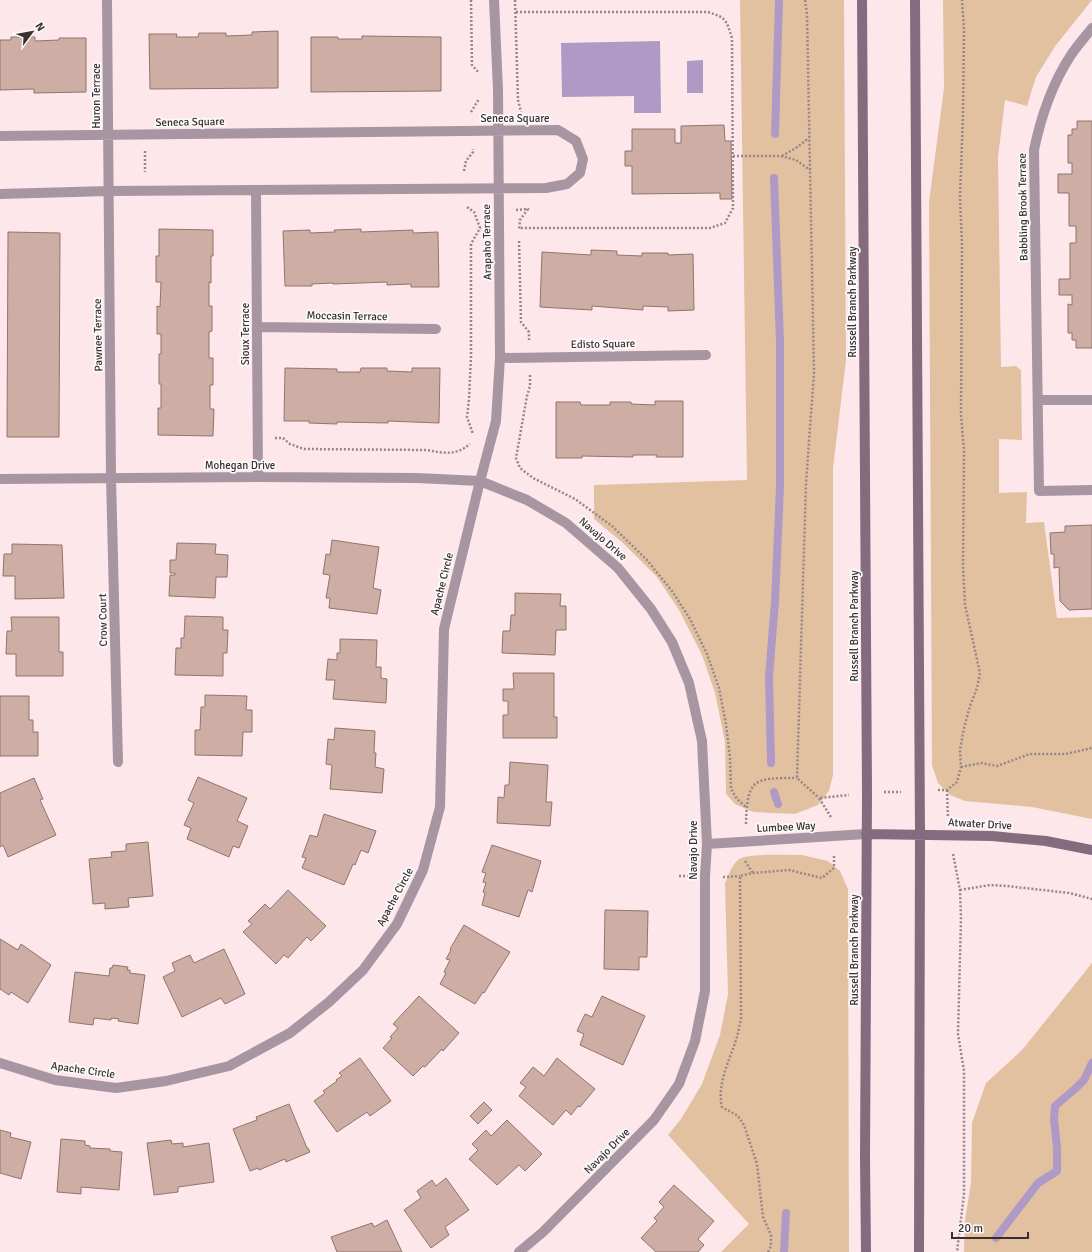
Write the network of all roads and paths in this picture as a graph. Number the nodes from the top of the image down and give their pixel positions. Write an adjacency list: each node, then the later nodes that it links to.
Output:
1 (107, 0): 14 (street, Huron Terrace)
2 (471, 0): 9 (path)
3 (494, 0): 12 (street, Arapaho Terrace)
4 (805, 0): 16 (path)
5 (862, 0): 49 (main road, Russell Branch Parkway)
6 (915, 0): 51 (main road)
7 (516, 12): 17 (path)
8 (1092, 28): 34 (street, Babbling Brook Terrace)
9 (481, 76)
10 (479, 94): 11 (path)
11 (466, 113)
12 (498, 130): 13 (street, Seneca Square); 20 (street, Arapaho Terrace); 20 (street, Seneca Square)
13 (144, 134): 14 (street, Seneca Square); 21 (path)
14 (108, 135): 15 (street, Seneca Square); 23 (street, Huron Terrace)
15 (0, 136)
16 (809, 137): 18 (path); 19 (path)
17 (733, 156): 18 (path); 28 (path)
18 (781, 156): 19 (path)
19 (810, 170): 45 (path)
20 (498, 190): 22 (street, Seneca Square); 26 (street, Arapaho Terrace)
21 (145, 191): 22 (street, Seneca Square); 23 (street, Seneca Square)
22 (256, 191): 29 (street, Sioux Terrace)
23 (109, 192): 24 (street, Seneca Square); 38 (street, Pawnee Terrace)
24 (0, 194)
25 (464, 204): 27 (path)
26 (498, 210): 27 (path); 28 (path); 33 (street, Arapaho Terrace)
27 (474, 212): 36 (path)
28 (519, 228): 32 (path)
29 (257, 327): 30 (street, Moccasin Terrace); 36 (street, Sioux Terrace)
30 (436, 329)
31 (706, 355): 32 (street, Edisto Square)
32 (529, 357): 33 (street, Edisto Square); 48 (path)
33 (500, 358): 40 (street, Arapaho Terrace)
34 (1038, 400): 35 (street); 41 (street, Babbling Brook Terrace)
35 (1092, 400)
36 (257, 438): 37 (street, Sioux Terrace)
37 (258, 477): 38 (street, Mohegan Drive); 40 (street, Mohegan Drive)
38 (111, 478): 39 (street, Mohegan Drive); 43 (street, Crow Court)
39 (0, 479)
40 (480, 481): 53 (street, Navajo Drive); 58 (street, Apache Circle)
41 (1092, 490)
42 (1092, 748): 44 (path)
43 (118, 762)
44 (961, 767)
45 (797, 778): 47 (path); 48 (path)
46 (947, 790): 50 (path)
47 (819, 798)
48 (746, 807): 52 (path)
49 (866, 834): 51 (main road, Atwater Drive); 52 (street, Lumbee Way); 60 (main road, Russell Branch Parkway)
50 (949, 834): 51 (main road, Atwater Drive); 54 (main road, Atwater Drive); 56 (path)
51 (920, 835): 61 (main road)
52 (746, 841): 53 (street, Lumbee Way); 55 (path)
53 (707, 844): 59 (street, Navajo Drive)
54 (1092, 850)
55 (753, 873)
56 (960, 890): 57 (path); 62 (path)
57 (1092, 899)
58 (0, 1063)
59 (519, 1252)
60 (866, 1252)
61 (919, 1252)
62 (957, 1252)

